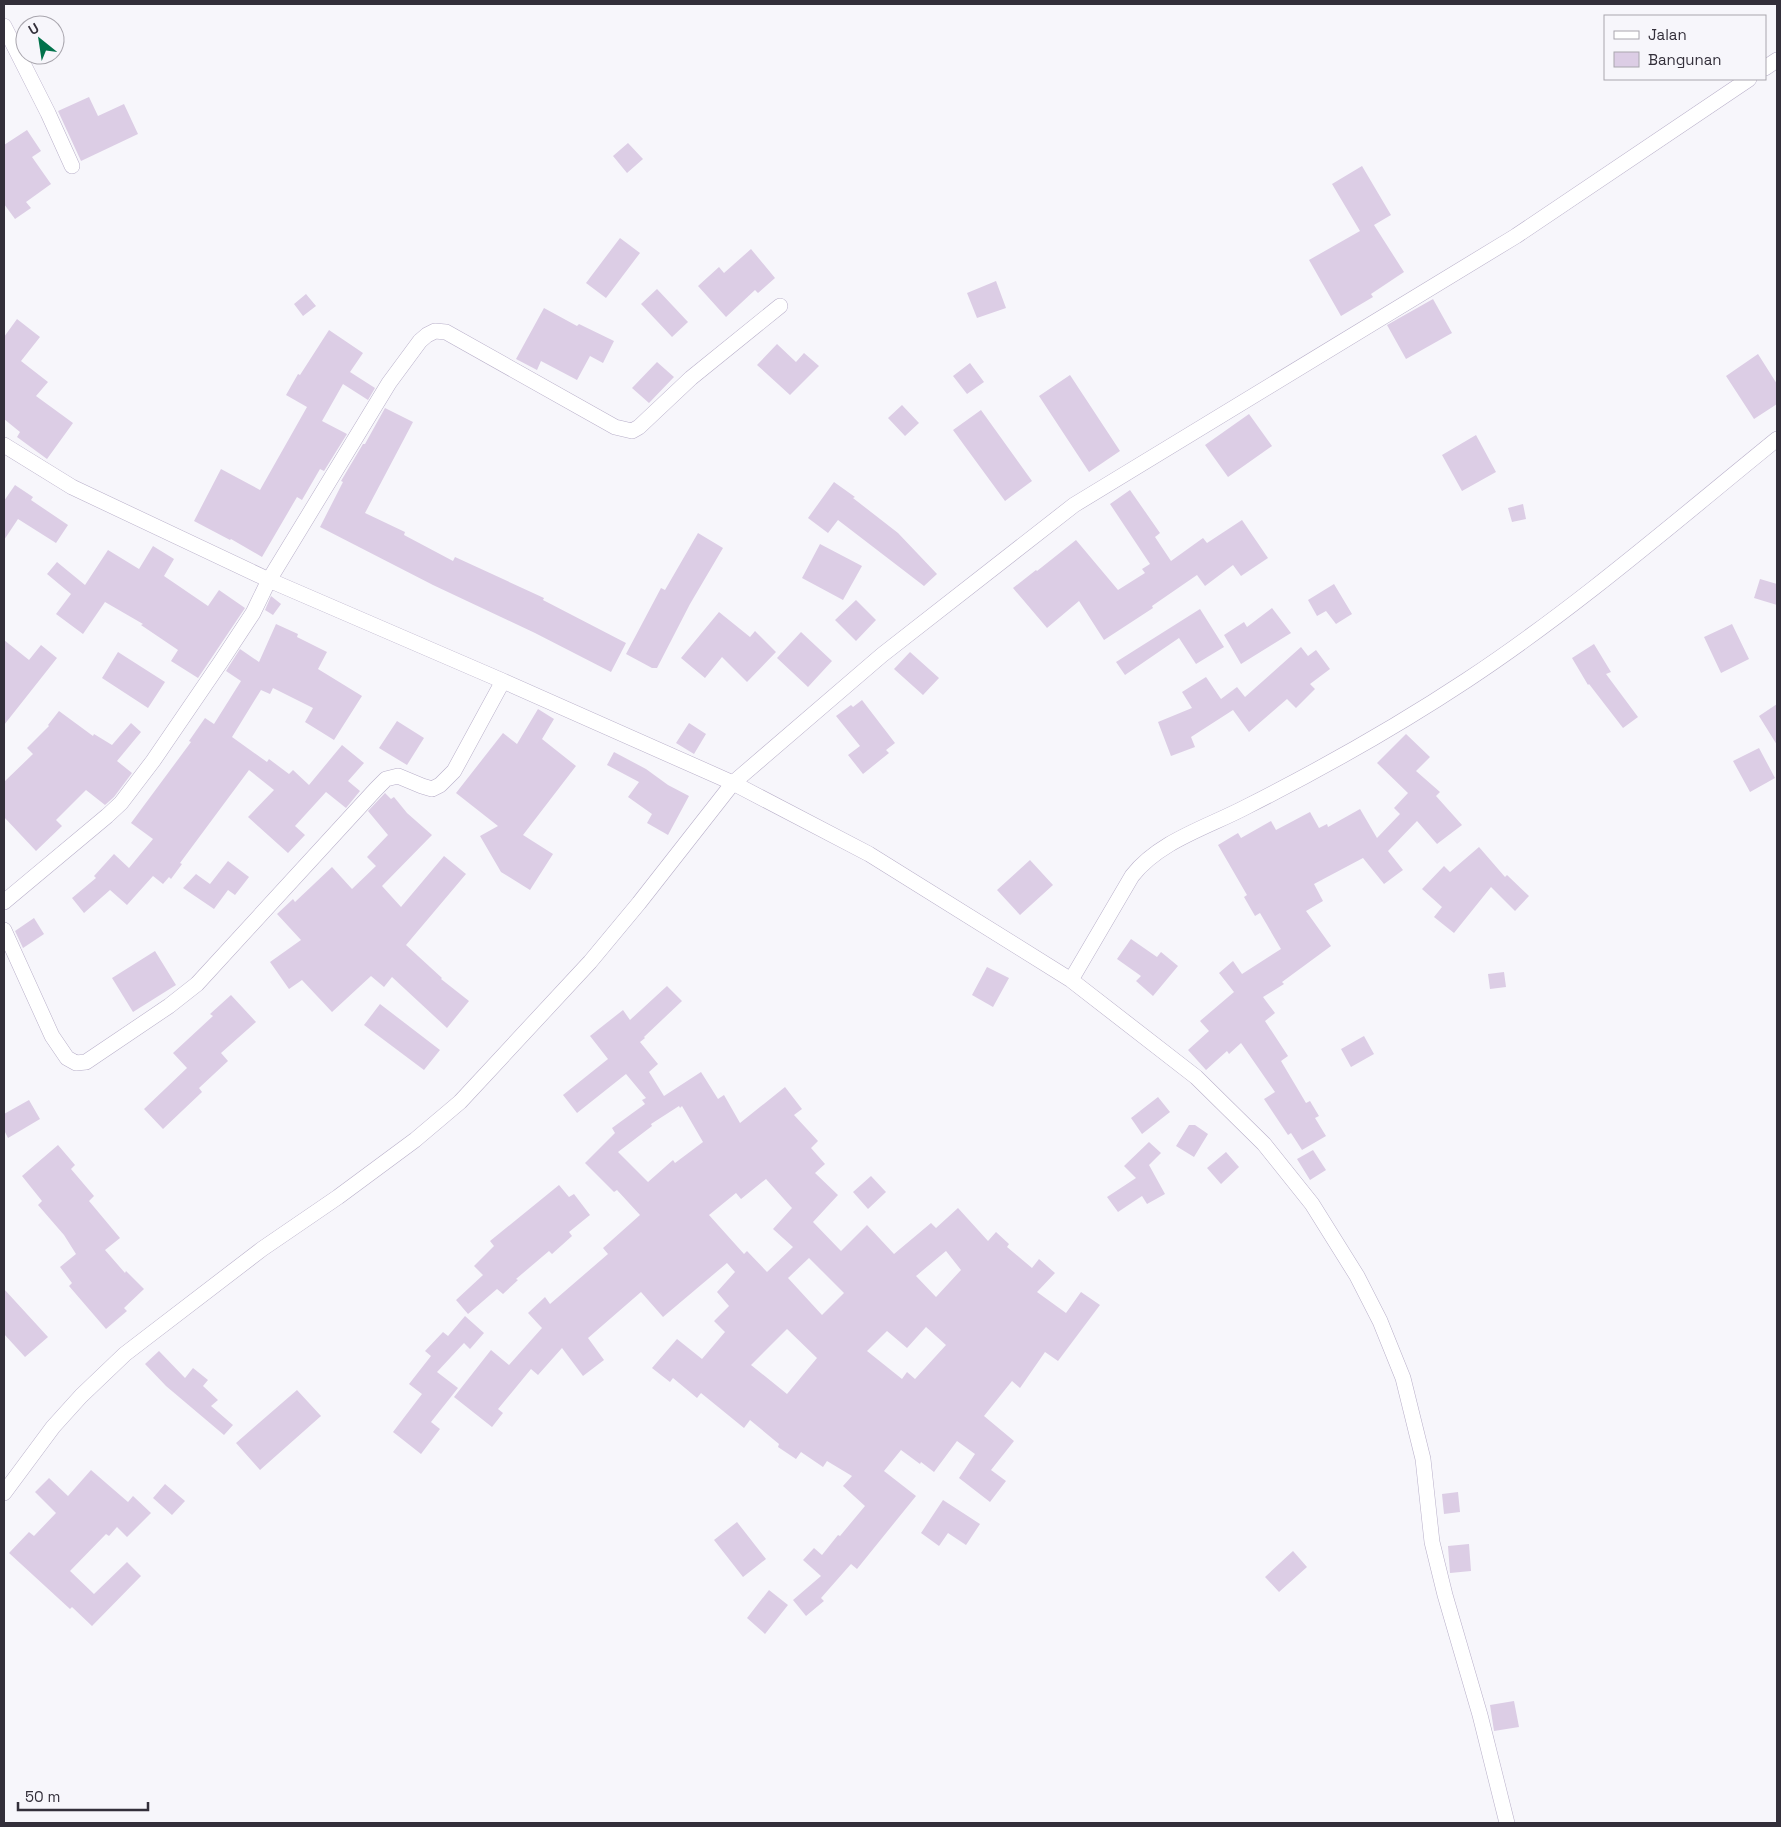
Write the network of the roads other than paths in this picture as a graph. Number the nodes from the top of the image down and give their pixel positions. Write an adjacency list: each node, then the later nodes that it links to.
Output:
1 (4, 26): 5 (street)
2 (1777, 60): 3 (street)
3 (1766, 67)
4 (1748, 80): 11 (street)
5 (72, 166)
6 (780, 306): 9 (street)
7 (1777, 438): 14 (street)
8 (4, 445): 9 (street)
9 (269, 580): 10 (street); 12 (street)
10 (503, 681): 11 (street); 13 (street)
11 (733, 783): 14 (street); 15 (street)
12 (4, 902)
13 (4, 930)
14 (1071, 980): 16 (street)
15 (4, 1493)
16 (1507, 1823)

